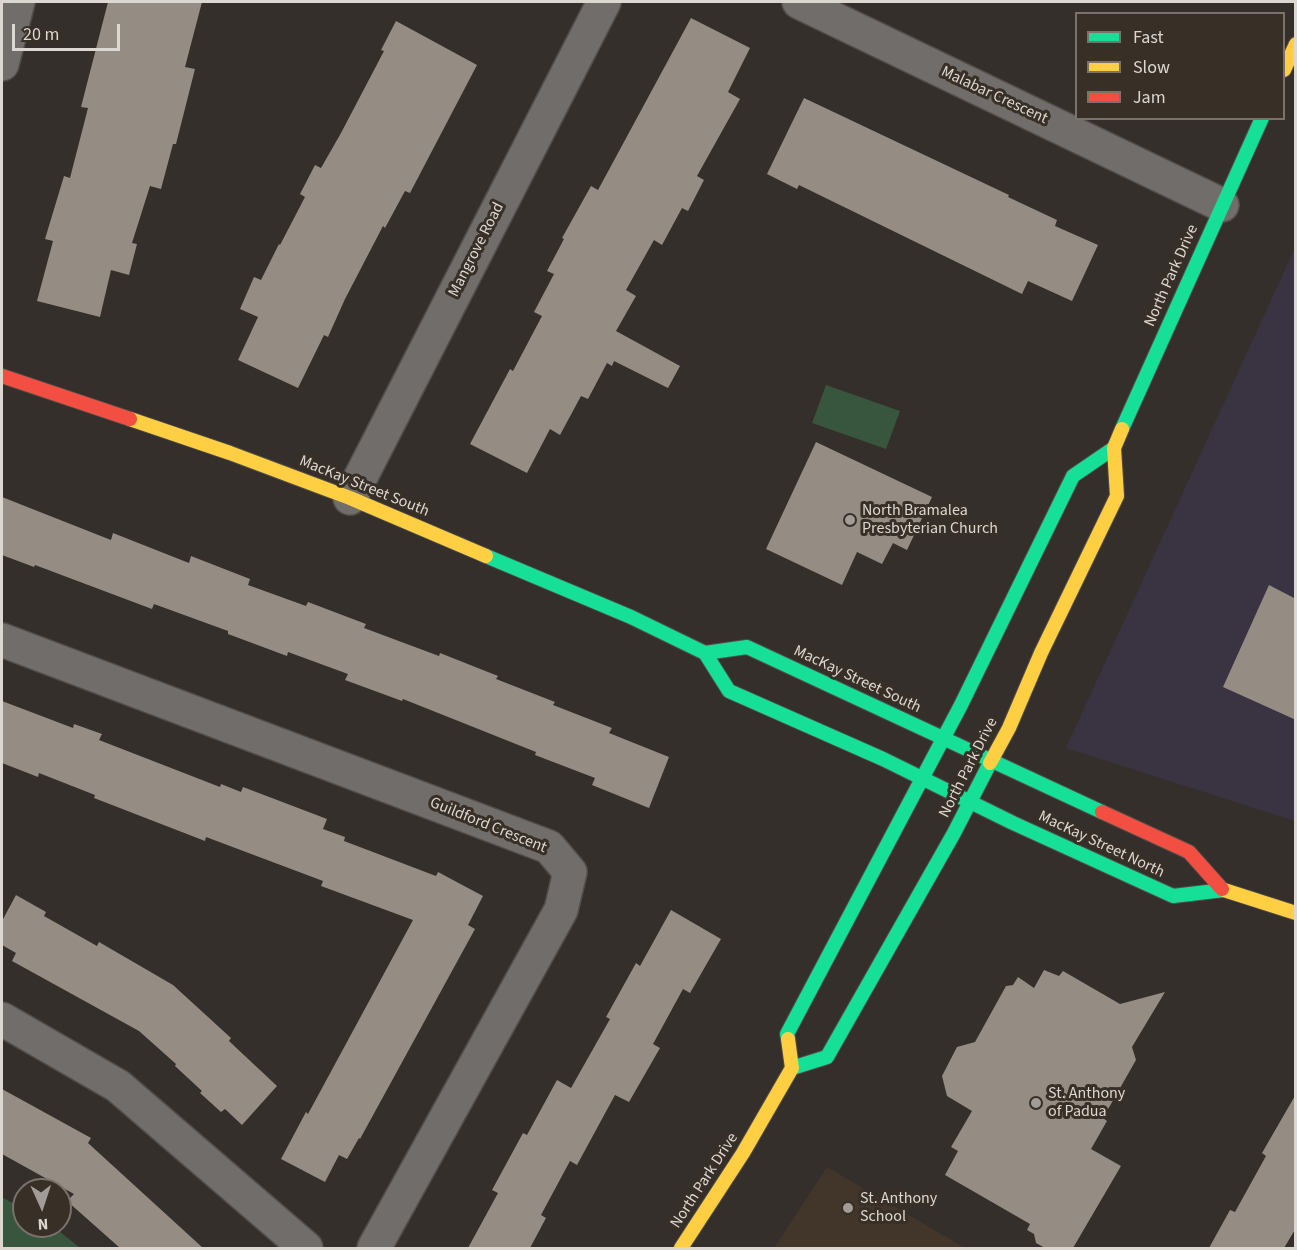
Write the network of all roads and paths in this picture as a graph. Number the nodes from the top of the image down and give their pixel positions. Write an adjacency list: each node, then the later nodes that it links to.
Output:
1 (18, 2): 5 (street)
2 (604, 2): 11 (street, Mangrove Road)
3 (799, 2): 8 (street, Malabar Crescent)
4 (1296, 44): 6 (main road)
5 (2, 64)
6 (1285, 68)
7 (1261, 120): 8 (main road, North Park Drive)
8 (1222, 205): 10 (main road, North Park Drive)
9 (2, 376): 11 (main road, MacKay Street South)
10 (1114, 447): 14 (main road); 15 (main road, North Park Drive)
11 (350, 498): 13 (main road, MacKay Street South)
12 (2, 640): 23 (street, Guildford Crescent)
13 (705, 653): 14 (main road, MacKay Street South); 16 (main road)
14 (944, 738): 15 (main road, MacKay Street South); 16 (main road)
15 (992, 760): 17 (main road, North Park Drive); 18 (main road, MacKay Street North)
16 (922, 779): 17 (main road); 21 (main road)
17 (971, 802): 18 (main road, MacKay Street North); 21 (main road, North Park Drive)
18 (1222, 889): 19 (main road, MacKay Street North)
19 (1296, 913)
20 (2, 1019): 22 (street)
21 (792, 1068): 24 (main road, North Park Drive)
22 (306, 1248)
23 (374, 1248)
24 (681, 1248)

